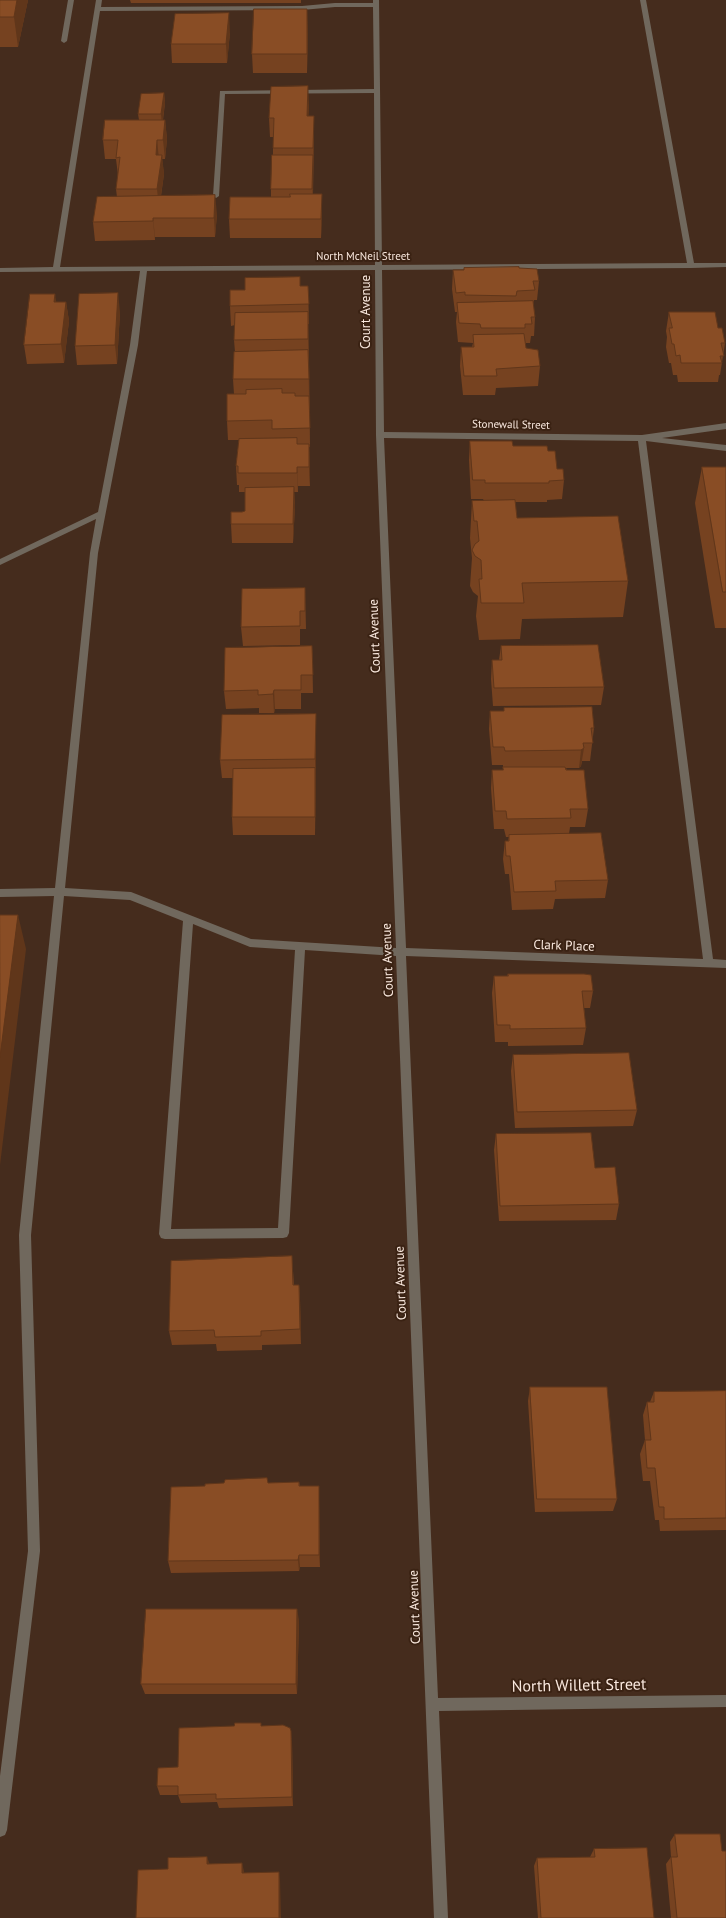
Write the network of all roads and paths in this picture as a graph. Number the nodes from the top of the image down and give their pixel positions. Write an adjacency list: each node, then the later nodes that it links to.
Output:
1 (71, 0): 6 (street)
2 (99, 0): 5 (street)
3 (643, 0): 10 (street)
4 (376, 2): 5 (street); 7 (street, Court Avenue)
5 (98, 9): 13 (street)
6 (64, 41)
7 (376, 91): 8 (street); 11 (street, Court Avenue)
8 (216, 196)
9 (726, 265): 10 (street, North McNeil Street)
10 (691, 266): 11 (street, North McNeil Street)
11 (378, 268): 14 (street, North McNeil Street); 16 (street, Court Avenue)
12 (0, 270): 13 (street, North McNeil Street)
13 (56, 270): 14 (street, North McNeil Street)
14 (144, 270): 19 (street)
15 (726, 426): 17 (street, Stonewall Street)
16 (380, 435): 17 (street, Stonewall Street); 25 (street, Court Avenue)
17 (642, 438): 18 (street, Stonewall Street); 26 (street)
18 (726, 448)
19 (102, 513): 20 (street); 21 (street)
20 (0, 562)
21 (60, 892): 22 (street, Clark Place); 23 (street, Clark Place); 30 (street)
22 (0, 893)
23 (188, 919): 24 (street, Clark Place); 24 (street)
24 (300, 946): 25 (street, Clark Place)
25 (401, 952): 26 (street, Clark Place); 29 (street, Court Avenue)
26 (709, 964): 27 (street, Clark Place)
27 (726, 964)
28 (726, 1701): 29 (street, North Willett Street)
29 (432, 1704): 31 (street, Court Avenue)
30 (0, 1830)
31 (441, 1918)

